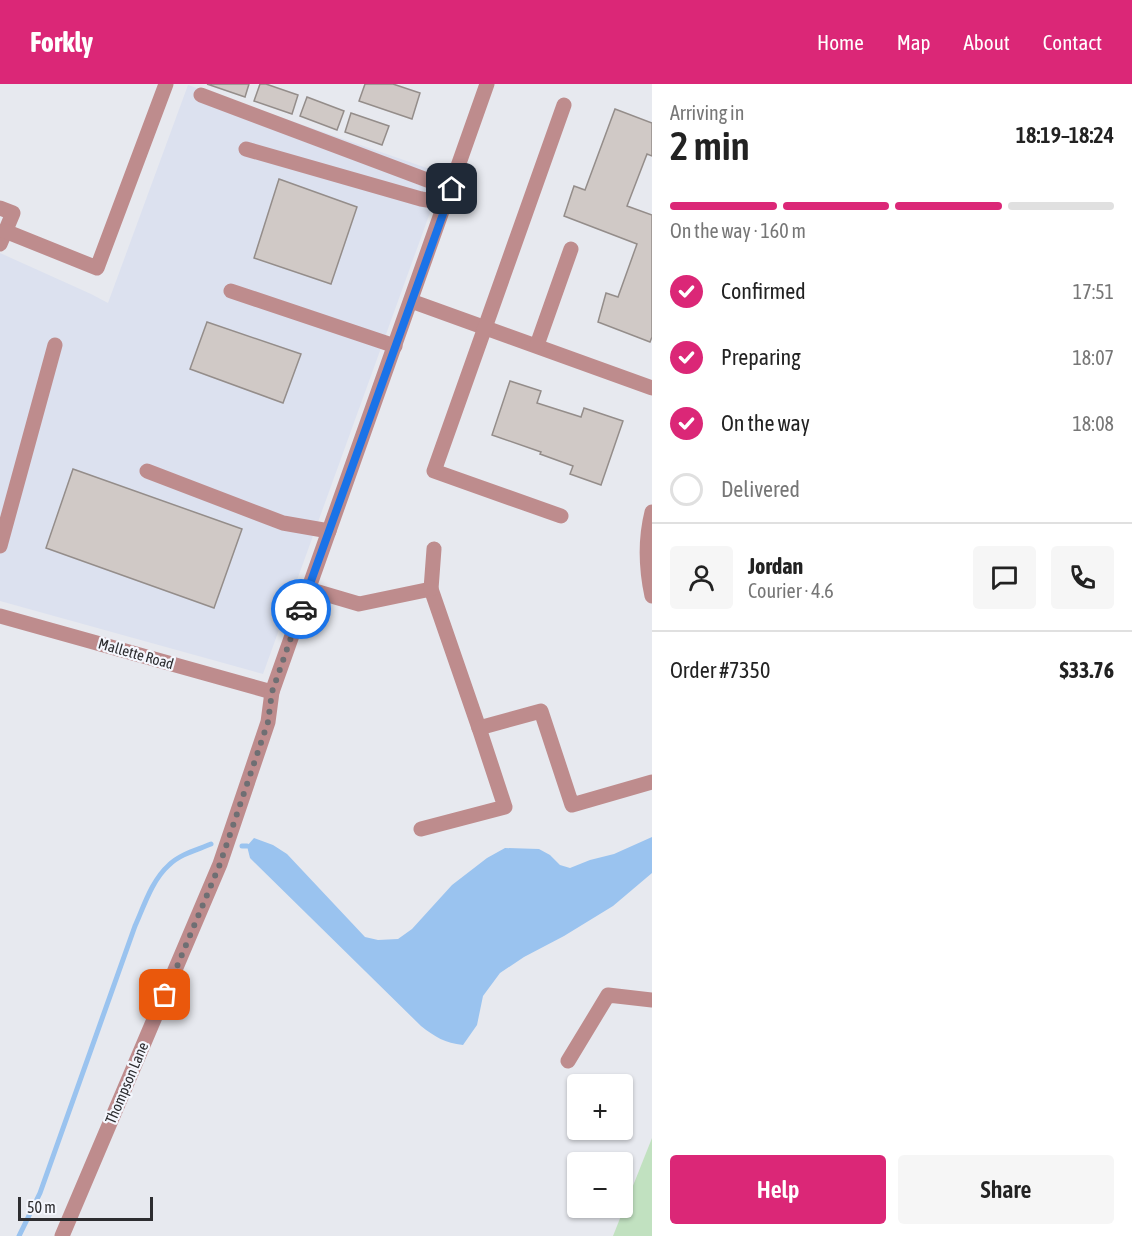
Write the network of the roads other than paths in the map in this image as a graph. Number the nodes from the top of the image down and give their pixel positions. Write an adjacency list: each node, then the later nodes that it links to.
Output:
1 (166, 84): 8 (street)
2 (487, 84): 6 (street, Thompson Lane)
3 (201, 95): 6 (street)
4 (564, 105): 12 (street)
5 (246, 149): 6 (street)
6 (449, 196): 11 (street, Thompson Lane)
7 (0, 208): 8 (street)
8 (3, 238)
9 (571, 249): 14 (street)
10 (231, 291): 15 (street)
11 (411, 301): 12 (street); 15 (street, Thompson Lane)
12 (486, 327): 14 (street); 19 (street)
13 (56, 345): 21 (street)
14 (537, 345): 16 (street)
15 (395, 346): 20 (street, Thompson Lane)
16 (652, 388)
17 (147, 471): 20 (street)
18 (652, 512): 25 (street)
19 (561, 516)
20 (329, 531): 23 (street, Thompson Lane)
21 (0, 546)
22 (434, 549): 24 (street)
23 (308, 589): 24 (street); 27 (street, Thompson Lane)
24 (431, 589): 28 (street)
25 (652, 596)
26 (0, 616): 27 (street, Mallette Road)
27 (272, 692): 33 (street, Thompson Lane)
28 (479, 728): 29 (street); 30 (street)
29 (652, 782)
30 (421, 829)
31 (652, 1000): 32 (street)
32 (568, 1061)
33 (62, 1236)

